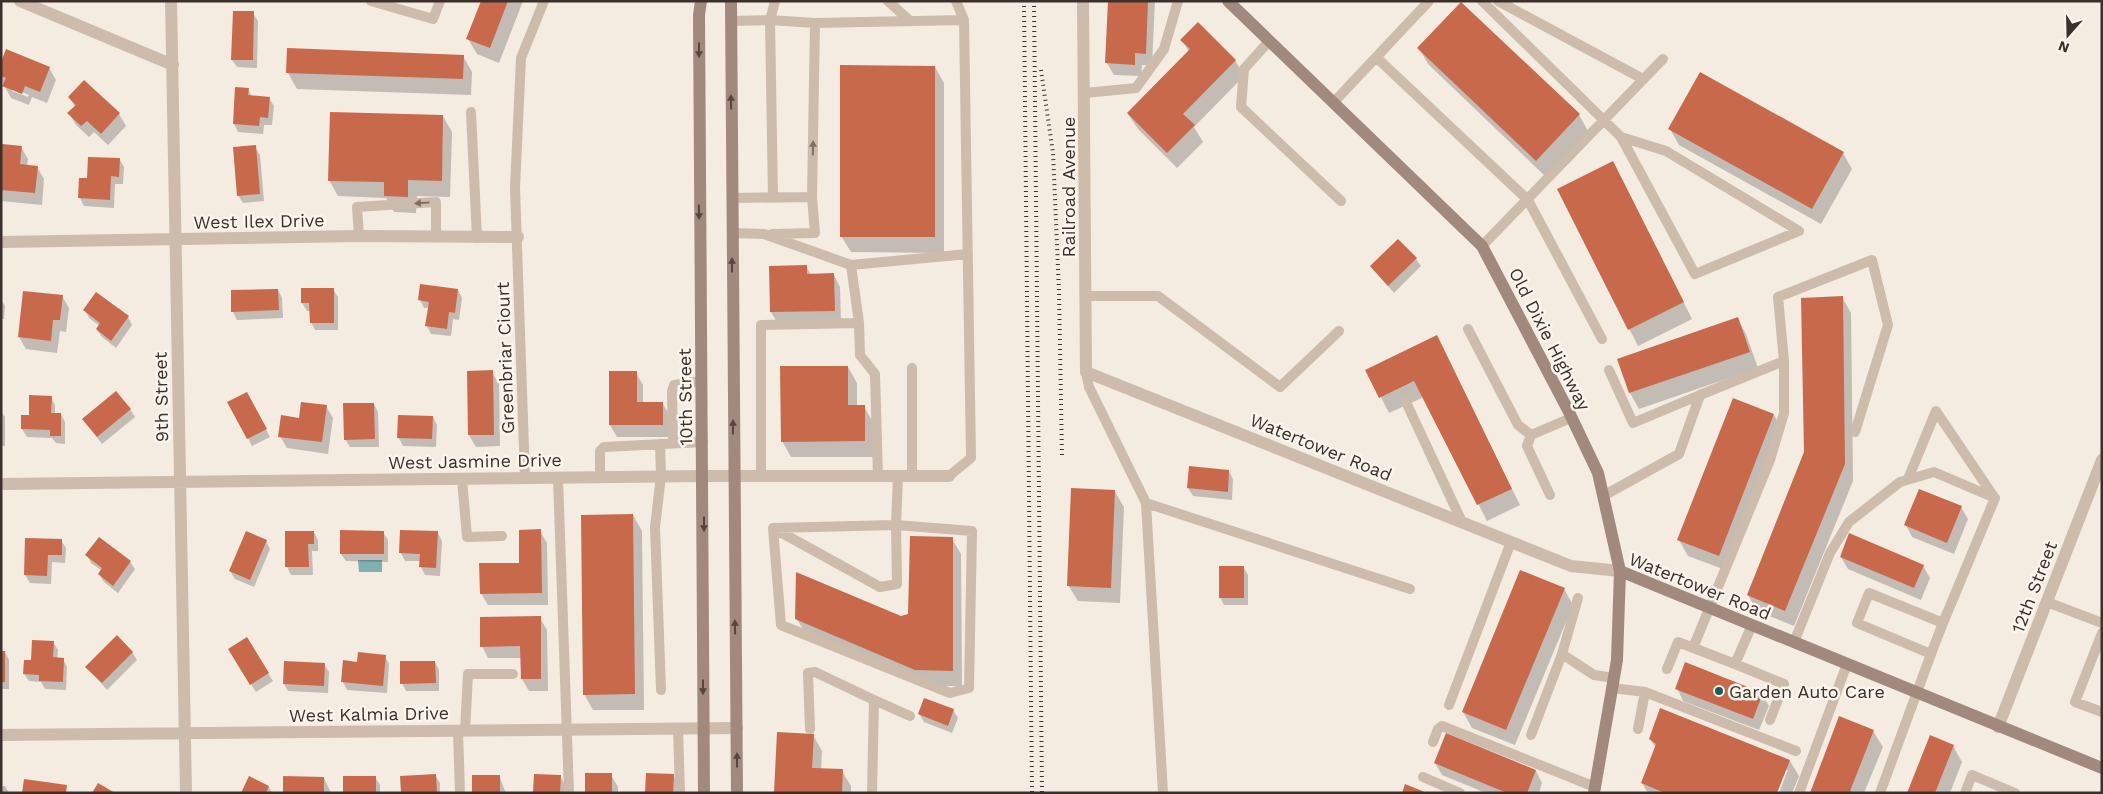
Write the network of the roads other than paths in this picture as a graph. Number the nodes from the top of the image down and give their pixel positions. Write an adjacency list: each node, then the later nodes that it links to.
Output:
1 (20, 1): 25 (street)
2 (172, 1): 25 (street, 9th Street)
3 (371, 1): 4 (lane)
4 (440, 1)
5 (544, 1): 41 (lane, Greenbriar Ciourt)
6 (701, 1): 57 (main road, 10th Street, one-way to 57)
7 (731, 1): 19 (main road)
8 (775, 1): 17 (lane)
9 (888, 1): 20 (lane)
10 (956, 1): 18 (lane)
11 (1083, 1): 27 (street, Railroad Avenue)
12 (1178, 1): 27 (lane)
13 (1228, 1): 22 (main road, Old Dixie Highway)
14 (1429, 1): 23 (lane)
15 (1482, 1): 30 (lane)
16 (1498, 1): 26 (lane)
17 (770, 20): 19 (lane); 21 (lane); 34 (lane)
18 (964, 20): 20 (lane); 46 (lane)
19 (730, 21): 33 (main road, one-way to 19)
20 (910, 21): 21 (lane)
21 (815, 23): 32 (lane, one-way to 21)
22 (1269, 41): 28 (main road, Old Dixie Highway); 36 (lane)
23 (1377, 58): 28 (lane); 35 (lane)
24 (1663, 58): 26 (lane)
25 (173, 65): 43 (street, 9th Street)
26 (1644, 79): 30 (lane)
27 (1085, 93): 48 (street, Railroad Avenue)
28 (1333, 103): 45 (main road, Old Dixie Highway)
29 (471, 112): 42 (lane)
30 (1605, 121): 31 (lane); 35 (lane)
31 (1621, 137): 31 (lane)
32 (812, 197): 34 (lane); 38 (lane)
33 (732, 198): 34 (lane); 37 (main road)
34 (773, 198)
35 (1528, 200): 45 (lane); 52 (lane)
36 (1341, 201)
37 (732, 233): 38 (lane); 69 (main road, one-way to 37)
38 (764, 234): 47 (lane)
39 (359, 236): 40 (street, West Ilex Drive); 40 (lane, one-way to 39); 43 (street, West Ilex Drive)
40 (436, 237): 42 (street, West Ilex Drive)
41 (518, 237): 42 (street, West Ilex Drive); 76 (lane, Greenbriar Ciourt)
42 (476, 238)
43 (176, 240): 44 (street, West Ilex Drive); 80 (street, 9th Street)
44 (1, 242)
45 (1482, 246): 60 (main road, Old Dixie Highway)
46 (968, 254): 47 (lane); 74 (lane)
47 (851, 265): 49 (lane)
48 (1086, 296): 51 (lane); 56 (street, Railroad Avenue)
49 (859, 324): 70 (lane); 71 (lane)
50 (1468, 329): 62 (lane)
51 (1340, 331)
52 (1602, 339)
53 (1784, 361): 58 (lane); 61 (lane); 95 (lane)
54 (912, 368): 73 (lane)
55 (1609, 370): 58 (lane)
56 (1086, 372): 85 (lane); 86 (street, Watertower Road)
57 (702, 381): 63 (main road, 10th Street); 64 (lane)
58 (1700, 395): 83 (lane)
59 (1406, 402): 86 (lane)
60 (1571, 418): 62 (lane); 83 (main road, Old Dixie Highway)
61 (1855, 432)
62 (1531, 435): 82 (lane)
63 (703, 442): 64 (lane); 68 (main road, 10th Street)
64 (673, 443): 65 (lane)
65 (660, 444): 67 (lane); 75 (lane)
66 (2102, 460): 94 (street, 12th Street)
67 (661, 476): 68 (street, West Jasmine Drive); 75 (street, West Jasmine Drive); 109 (lane)
68 (704, 476): 69 (street, West Jasmine Drive); 119 (main road, 10th Street, one-way to 119)
69 (734, 476): 70 (street, West Jasmine Drive); 120 (main road, one-way to 69)
70 (761, 476): 71 (street, West Jasmine Drive)
71 (878, 476): 72 (street, West Jasmine Drive)
72 (898, 476): 73 (street, West Jasmine Drive); 87 (lane)
73 (912, 476): 74 (street, West Jasmine Drive)
74 (949, 476)
75 (600, 477): 77 (street, West Jasmine Drive)
76 (525, 478): 77 (street, West Jasmine Drive); 78 (street, West Jasmine Drive)
77 (558, 478): 122 (lane)
78 (462, 479): 80 (street, West Jasmine Drive); 89 (lane)
79 (1908, 479): 84 (lane); 84 (lane); 100 (lane)
80 (180, 482): 81 (street, West Jasmine Drive); 125 (street, 9th Street)
81 (1, 484)
82 (1550, 495)
83 (1603, 496): 91 (main road, Old Dixie Highway)
84 (1995, 498): 97 (lane)
85 (1146, 503): 92 (lane); 140 (lane)
86 (1462, 522): 90 (street, Watertower Road)
87 (896, 525): 88 (lane); 88 (lane); 88 (lane)
88 (773, 528)
89 (502, 536)
90 (1511, 542): 91 (street, Watertower Road); 113 (lane)
91 (1620, 571): 95 (main road, Watertower Road); 108 (main road, Old Dixie Highway)
92 (1410, 588)
93 (1578, 598): 102 (lane)
94 (2047, 602): 96 (lane); 117 (street, 12th Street)
95 (1709, 608): 98 (main road, Watertower Road); 101 (lane)
96 (2102, 622)
97 (1943, 623): 103 (lane); 103 (lane)
98 (1752, 625): 100 (main road, Watertower Road); 104 (lane)
99 (2102, 633): 114 (lane)
100 (1794, 642): 105 (main road, Watertower Road)
101 (1693, 648): 104 (lane); 106 (lane)
102 (1562, 654): 108 (lane); 126 (lane)
103 (1931, 654): 111 (lane)
104 (1735, 664): 116 (lane)
105 (1847, 664): 111 (main road, Watertower Road); 142 (lane)
106 (1667, 669)
107 (513, 674): 124 (lane)
108 (1613, 683): 110 (lane); 132 (main road, Old Dixie Highway)
109 (661, 690)
110 (1645, 692): 123 (lane); 129 (lane)
111 (1918, 693): 117 (main road, Watertower Road); 143 (lane)
112 (874, 700): 115 (lane); 121 (lane); 139 (lane)
113 (1449, 705)
114 (2102, 712)
115 (910, 716)
116 (1770, 720)
117 (1998, 726): 130 (main road, Watertower Road)
118 (678, 728): 119 (street, West Kalmia Drive); 122 (street, West Kalmia Drive); 136 (lane)
119 (703, 728): 120 (street, West Kalmia Drive); 137 (main road, 10th Street)
120 (736, 728): 138 (main road, one-way to 120)
121 (810, 728)
122 (568, 729): 124 (street, West Kalmia Drive); 135 (lane)
123 (1638, 729)
124 (462, 731): 125 (street, West Kalmia Drive); 134 (lane)
125 (185, 734): 127 (street, West Kalmia Drive); 133 (street, 9th Street)
126 (1531, 734)
127 (1, 735)
128 (1433, 742): 132 (lane)
129 (1796, 751)
130 (2102, 768)
131 (1423, 777): 141 (lane)
132 (1594, 790)
133 (186, 793)
134 (460, 793)
135 (570, 793)
136 (680, 793)
137 (704, 793)
138 (737, 793)
139 (872, 793)
140 (1163, 793)
141 (1460, 793)
142 (1799, 793)
143 (1880, 793)
144 (1965, 793): 145 (lane)
145 (2015, 793)

